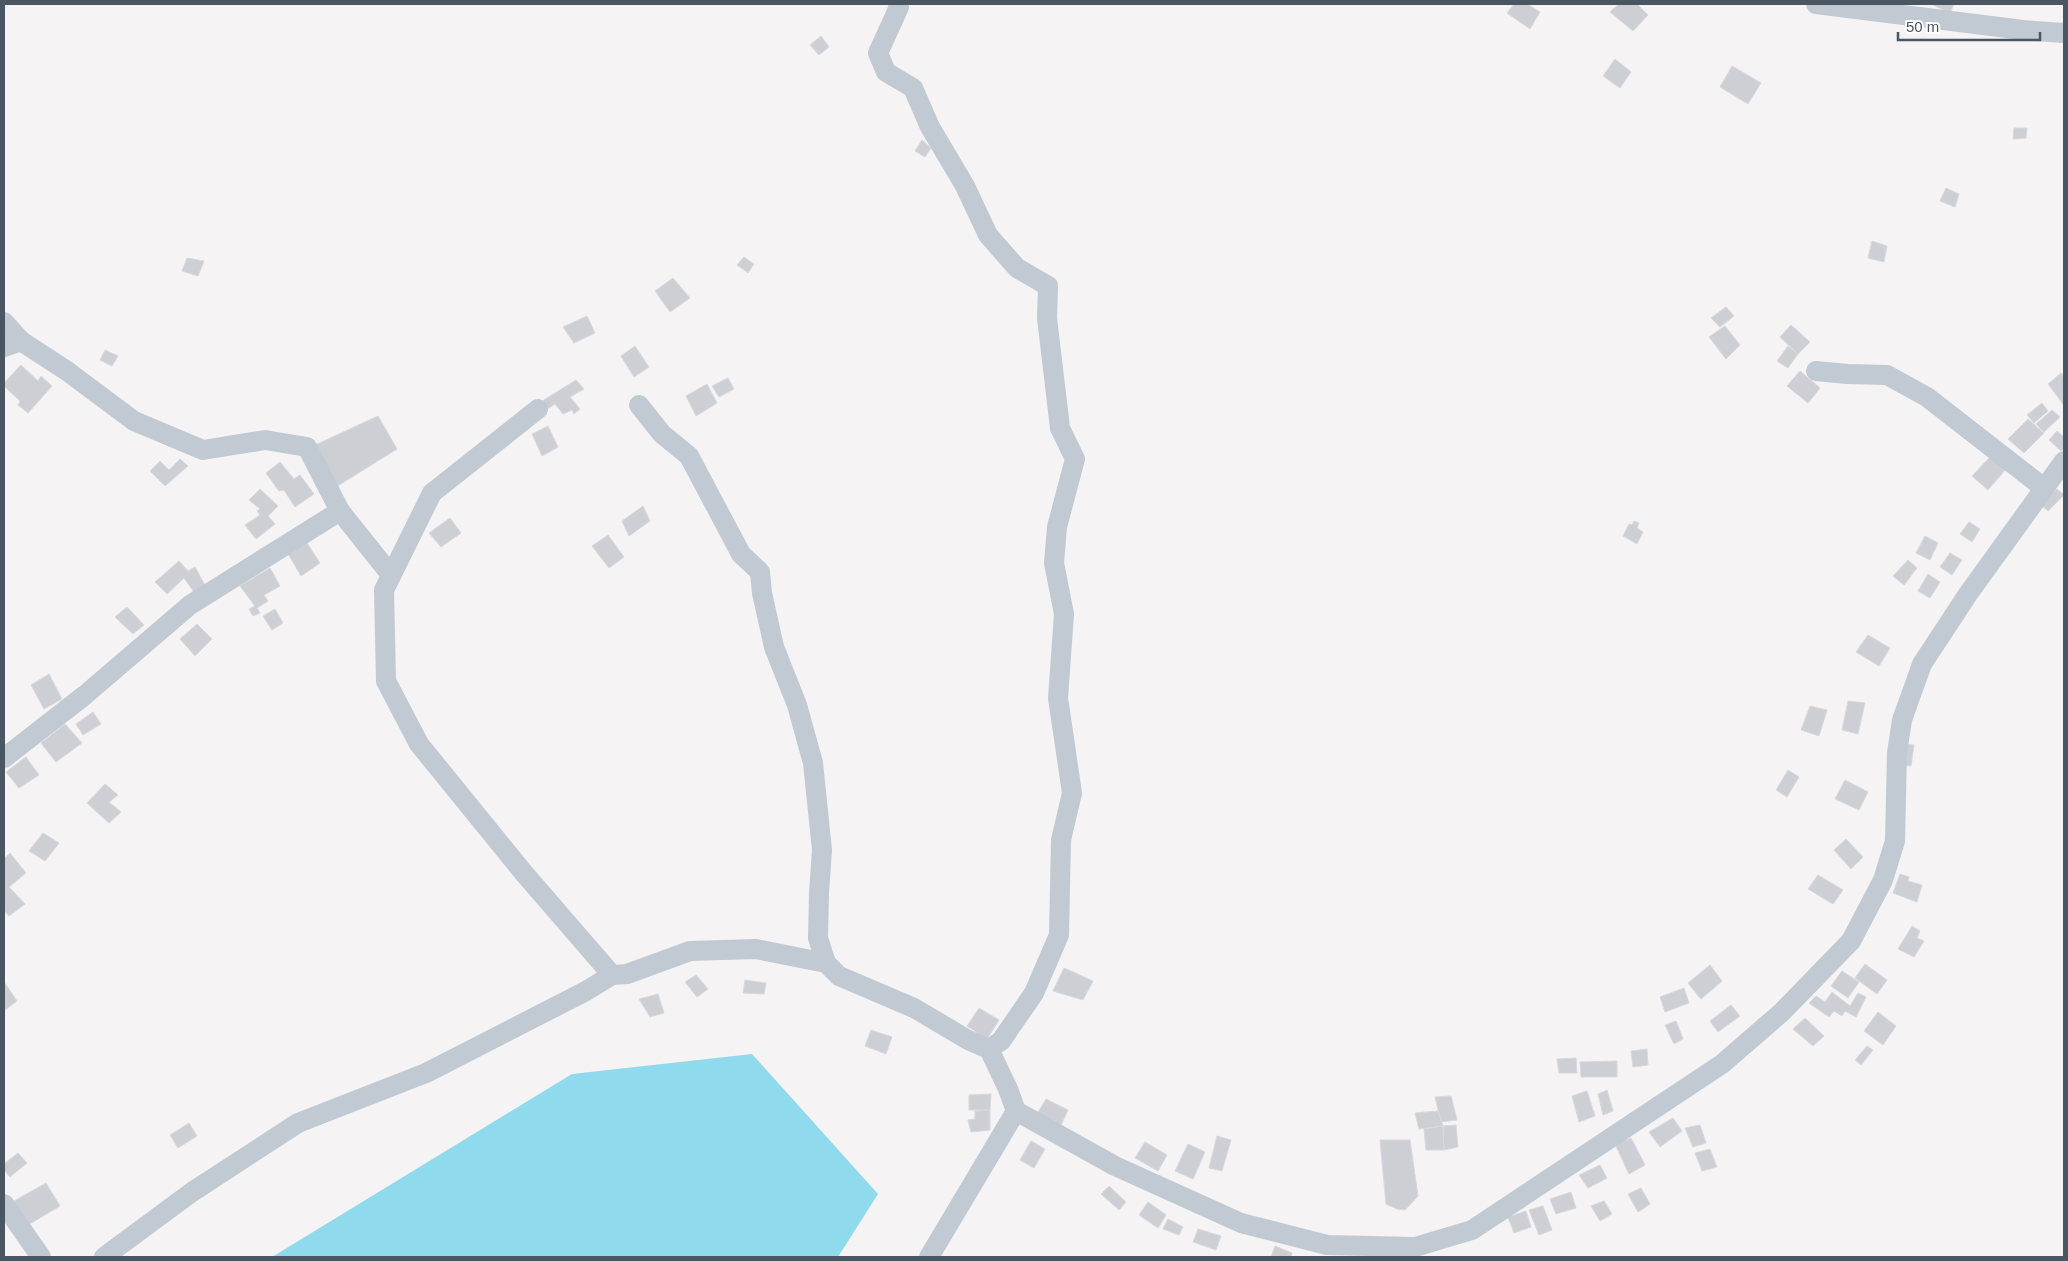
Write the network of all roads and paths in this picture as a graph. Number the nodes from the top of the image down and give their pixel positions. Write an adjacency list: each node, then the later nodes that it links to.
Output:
1 (898, 4): 16 (street)
2 (1816, 4): 3 (street)
3 (2064, 33)
4 (4, 322): 5 (street)
5 (13, 344): 11 (street)
6 (1816, 371): 10 (street)
7 (639, 405): 14 (street)
8 (538, 409): 12 (street)
9 (2064, 461): 10 (street)
10 (2044, 488): 17 (street)
11 (340, 511): 12 (street); 13 (street)
12 (391, 575): 15 (street)
13 (4, 758)
14 (826, 963): 15 (street); 16 (street)
15 (612, 975): 20 (street)
16 (989, 1049): 17 (street)
17 (1016, 1111): 21 (street)
18 (4, 1204): 19 (street)
19 (40, 1257)
20 (104, 1257)
21 (928, 1257)

